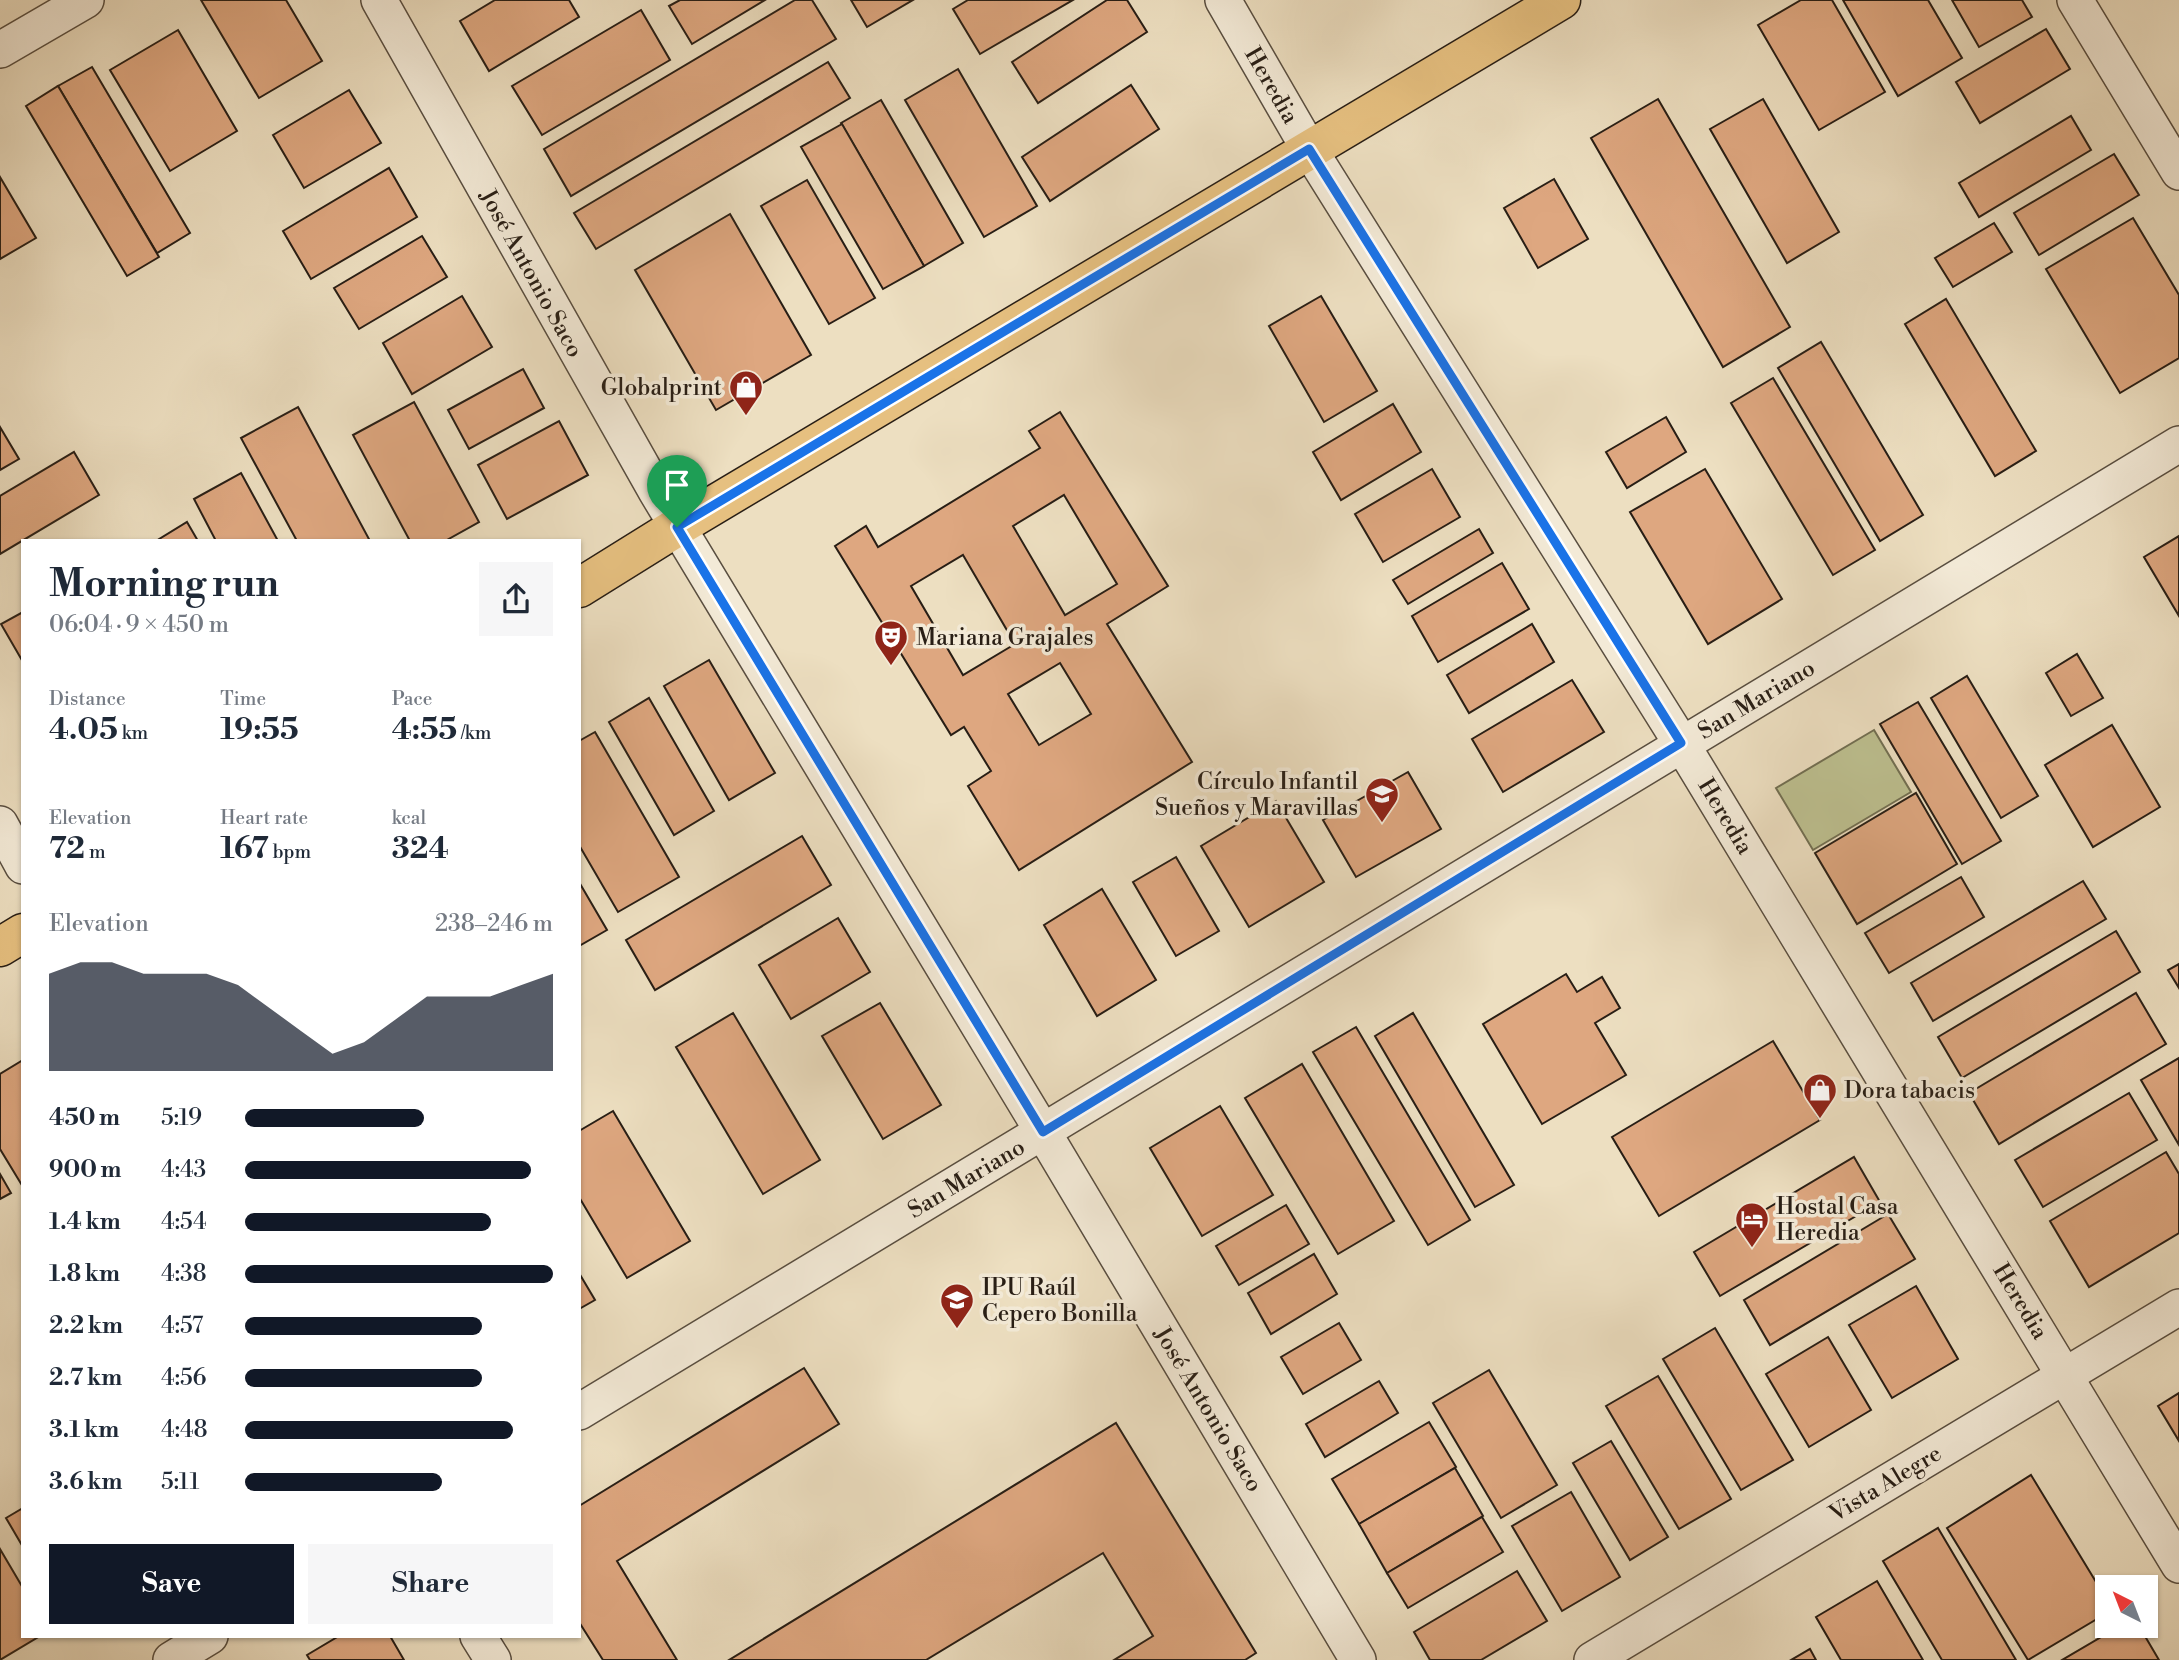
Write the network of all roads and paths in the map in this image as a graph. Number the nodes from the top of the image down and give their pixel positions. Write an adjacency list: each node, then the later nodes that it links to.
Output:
1 (86, 0): 6 (street)
2 (379, 0): 10 (street, José Antonio Saco)
3 (1223, 0): 7 (street, Heredia)
4 (1561, 0): 7 (main road)
5 (2075, 0): 8 (street)
6 (0, 50)
7 (1309, 149): 10 (main road); 12 (street, Heredia)
8 (2179, 172)
9 (2179, 444): 12 (street, San Mariano)
10 (677, 527): 11 (main road); 17 (street, José Antonio Saco)
11 (581, 587)
12 (1681, 743): 17 (street, San Mariano); 19 (street, Heredia)
13 (0, 824): 14 (street)
14 (21, 862)
15 (21, 934): 16 (main road)
16 (0, 947)
17 (1043, 1132): 20 (street, San Mariano); 26 (street, José Antonio Saco)
18 (2179, 1307): 19 (street, Vista Alegre)
19 (2065, 1374): 21 (street, Heredia); 27 (street, Vista Alegre)
20 (581, 1411)
21 (2179, 1565)
22 (207, 1638): 24 (street)
23 (479, 1638): 25 (street)
24 (171, 1660)
25 (493, 1660)
26 (1358, 1660)
27 (1592, 1660)

